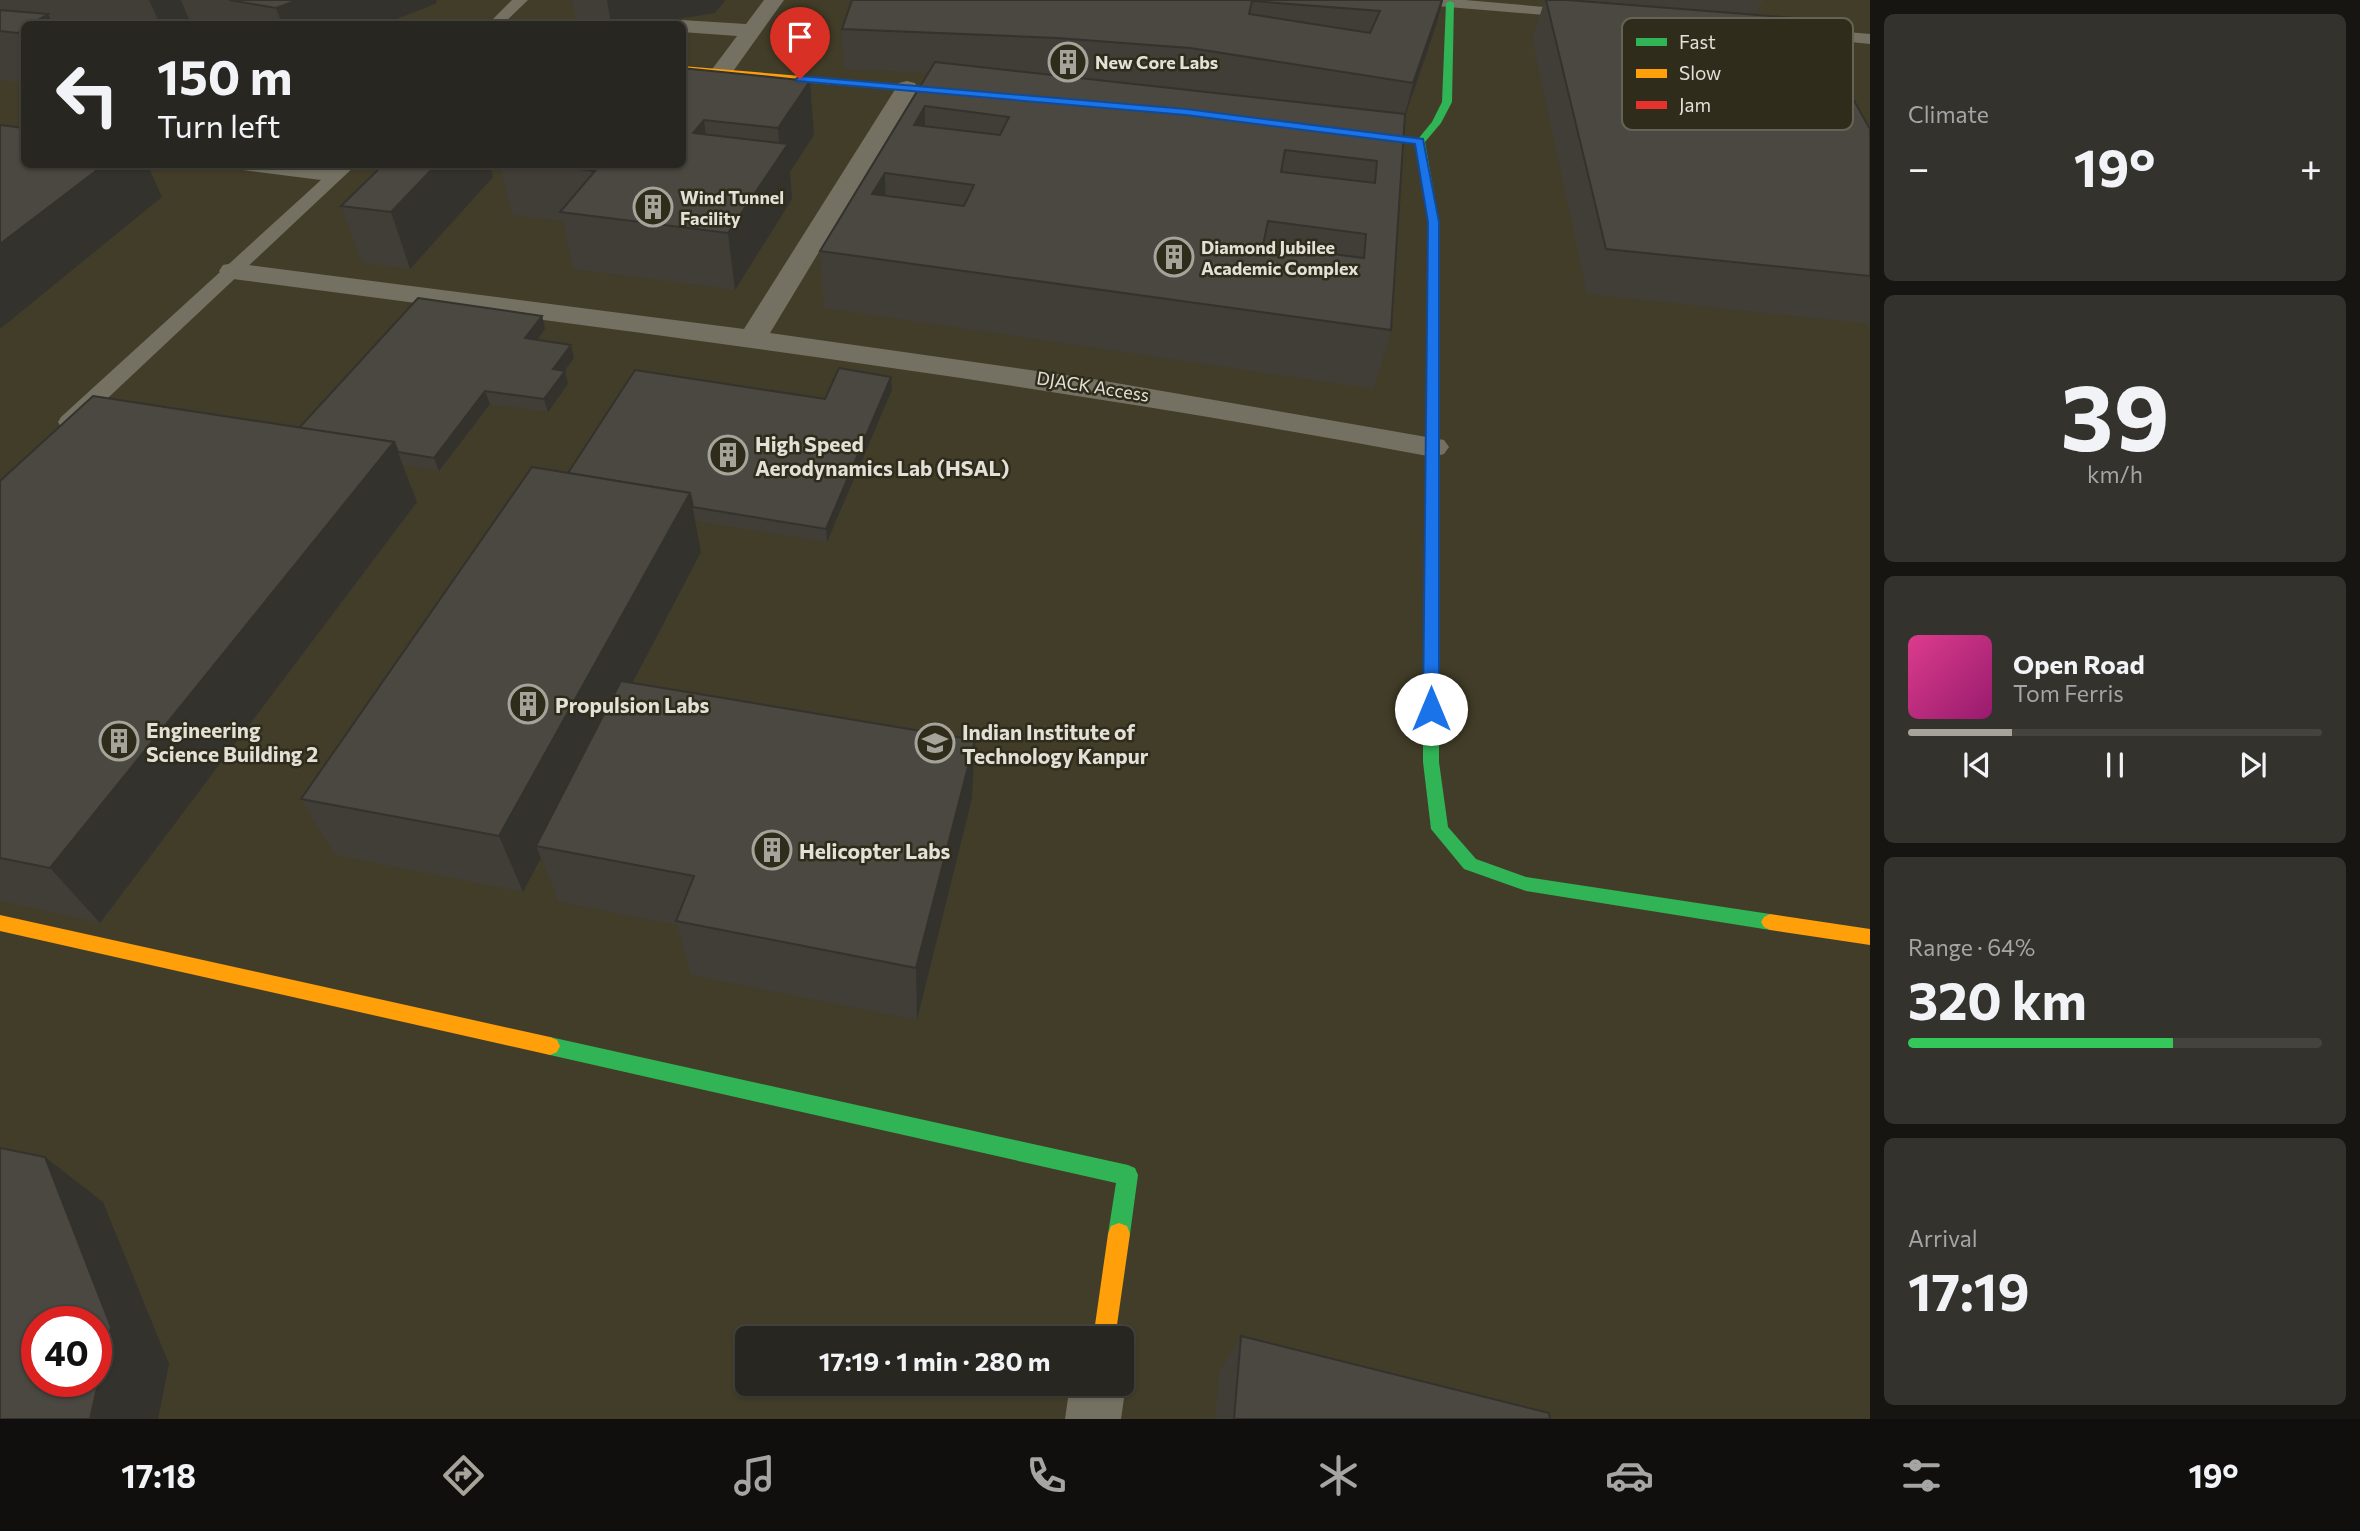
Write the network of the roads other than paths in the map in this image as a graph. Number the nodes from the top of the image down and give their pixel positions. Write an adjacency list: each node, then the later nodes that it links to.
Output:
1 (521, 0): 6 (lane)
2 (774, 0): 8 (street)
3 (1412, 0): 4 (lane)
4 (1450, 3): 5 (lane); 14 (street)
5 (1599, 16)
6 (498, 21)
7 (686, 26): 8 (street)
8 (752, 32): 10 (street)
9 (686, 69): 10 (street)
10 (721, 72): 11 (street)
11 (906, 88): 12 (street); 18 (street)
12 (986, 95)
13 (1379, 136): 14 (street)
14 (1420, 142): 20 (street)
15 (306, 168): 16 (lane)
16 (342, 170): 17 (lane)
17 (233, 271): 18 (street, DJACK Access); 19 (lane)
18 (751, 339): 20 (street, DJACK Access)
19 (51, 439)
20 (1433, 447): 22 (street)
21 (0, 923): 23 (street)
22 (1870, 937)
23 (1106, 1326)
24 (1096, 1396): 25 (street)
25 (1093, 1419)

